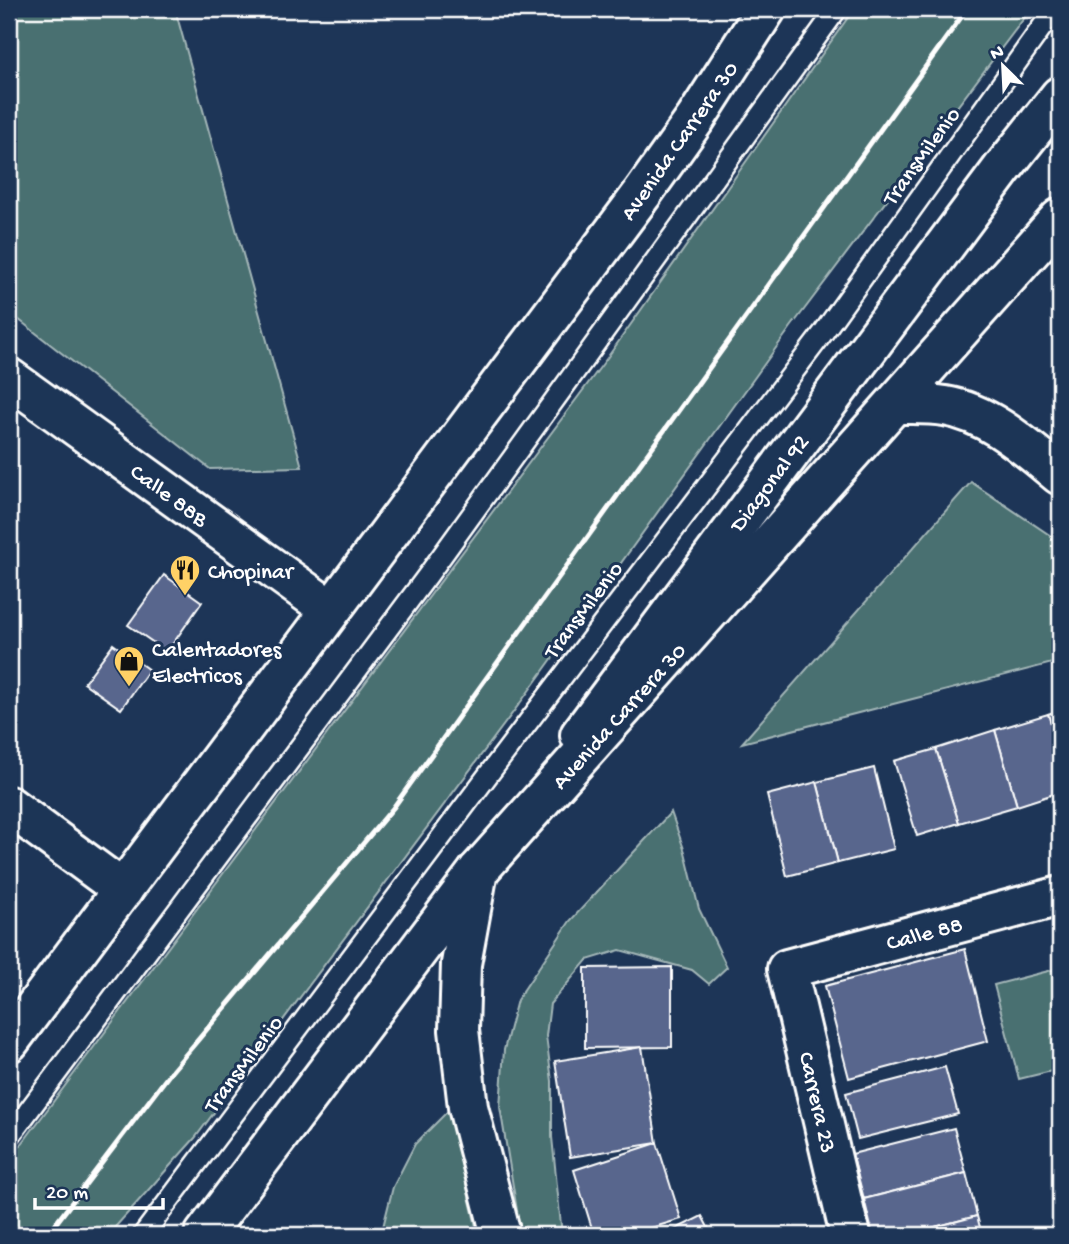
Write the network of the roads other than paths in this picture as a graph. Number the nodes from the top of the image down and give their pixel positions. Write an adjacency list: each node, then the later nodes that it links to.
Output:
1 (766, 9): 9 (main road, Avenida Carrera 30)
2 (837, 9): 16 (lane)
3 (1055, 9): 17 (lane, TransMilenio)
4 (1060, 96): 11 (main road, Diagonal 92)
5 (1060, 218): 7 (main road, Avenida Carrera 30)
6 (9, 378): 9 (main road, Calle 88B)
7 (896, 404): 8 (main road); 11 (main road, Avenida Carrera 30)
8 (1060, 475)
9 (331, 610): 12 (main road, Avenida Carrera 30)
10 (9, 806): 12 (main road)
11 (478, 871): 18 (main road, Avenida Carrera 30); 19 (main road)
12 (123, 890): 15 (main road, Avenida Carrera 30)
13 (1060, 896): 14 (main road, Calle 88)
14 (787, 968): 20 (main road, Carrera 23)
15 (9, 1042)
16 (9, 1137)
17 (144, 1235)
18 (204, 1235)
19 (501, 1235)
20 (850, 1235)

